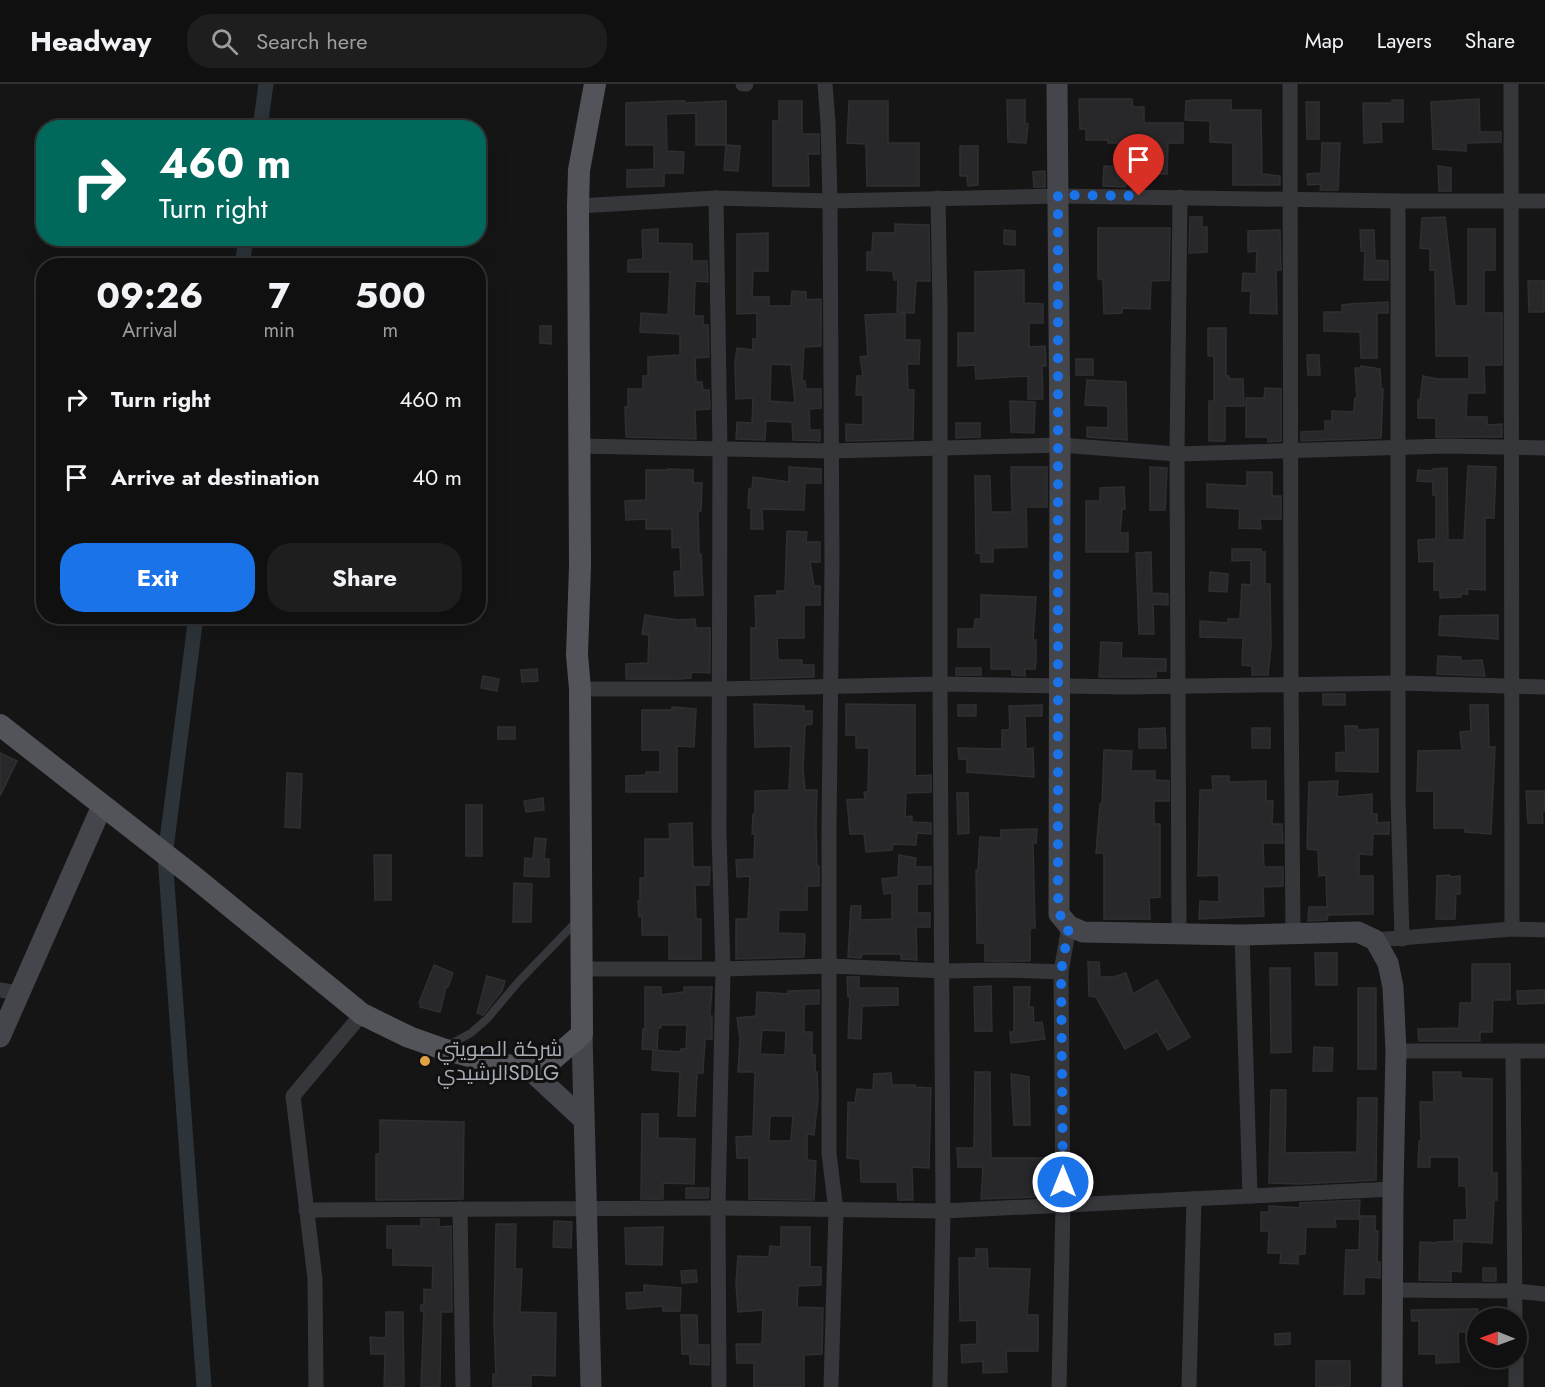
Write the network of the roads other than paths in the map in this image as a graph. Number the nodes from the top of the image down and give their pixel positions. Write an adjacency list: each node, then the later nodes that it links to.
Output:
1 (595, 84): 15 (main road)
2 (825, 84): 11 (street)
3 (1056, 84): 6 (street)
4 (1290, 84): 10 (street)
5 (1511, 84): 14 (street)
6 (1058, 195): 7 (street); 9 (street); 16 (street)
7 (1180, 196): 10 (street); 25 (street)
8 (716, 198): 11 (street); 15 (street); 18 (street)
9 (938, 198): 11 (street); 22 (street)
10 (1290, 199): 12 (street); 24 (street)
11 (830, 201): 23 (street)
12 (1398, 201): 14 (street); 19 (street)
13 (1545, 201): 14 (street)
14 (1511, 202): 20 (street)
15 (578, 206): 17 (main road)
16 (1059, 445): 22 (street); 25 (street); 29 (street)
17 (578, 446): 18 (street); 34 (main road)
18 (720, 448): 23 (street); 35 (street)
19 (1399, 448): 20 (street); 24 (street); 26 (street)
20 (1513, 448): 21 (street); 32 (street)
21 (1545, 448)
22 (941, 449): 23 (street); 27 (street)
23 (831, 451): 31 (street)
24 (1290, 451): 25 (street); 28 (street)
25 (1177, 454): 30 (street)
26 (1399, 683): 28 (street); 32 (street); 45 (street)
27 (940, 684): 29 (street); 31 (street); 50 (street)
28 (1290, 684): 30 (street); 42 (street)
29 (1058, 685): 30 (street); 39 (street)
30 (1178, 686): 43 (street)
31 (830, 687): 35 (street); 47 (street)
32 (1513, 687): 33 (street); 40 (street)
33 (1545, 687)
34 (580, 688): 35 (street); 38 (main road)
35 (720, 689): 49 (street)
36 (0, 725): 37 (main road)
37 (102, 806): 52 (street); 53 (main road)
38 (582, 916): 48 (main road); 56 (lane)
39 (1069, 926): 43 (street); 51 (street)
40 (1512, 929): 41 (street); 45 (street)
41 (1545, 930)
42 (1293, 933): 44 (street); 46 (street)
43 (1179, 934): 44 (street)
44 (1242, 934): 63 (street)
45 (1402, 939): 46 (street)
46 (1375, 940): 57 (street)
47 (830, 966): 49 (street); 50 (street); 70 (street)
48 (583, 969): 49 (street); 54 (main road)
49 (723, 969): 67 (street)
50 (943, 971): 51 (street); 71 (street)
51 (1061, 972): 65 (street)
52 (9, 991): 55 (street)
53 (362, 1014): 56 (main road); 69 (street)
54 (582, 1034): 60 (main road); 61 (street)
55 (0, 1037)
56 (443, 1049): 60 (main road)
57 (1396, 1051): 58 (street); 62 (street)
58 (1513, 1051): 59 (street); 73 (street)
59 (1545, 1051)
60 (529, 1070): 61 (street)
61 (583, 1119): 66 (street)
62 (1393, 1190): 63 (street); 72 (street)
63 (1250, 1196): 64 (street)
64 (1194, 1199): 65 (street); 84 (street)
65 (1063, 1205): 71 (street); 83 (street)
66 (588, 1208): 67 (street); 68 (street); 79 (street)
67 (718, 1208): 70 (street); 80 (street)
68 (460, 1209): 69 (street); 78 (street)
69 (306, 1210): 77 (street)
70 (836, 1211): 71 (street); 81 (street)
71 (943, 1211): 82 (street)
72 (1392, 1290): 73 (street); 85 (street)
73 (1515, 1291): 74 (street); 75 (street)
74 (1545, 1294)
75 (1515, 1308)
76 (1516, 1368): 86 (street)
77 (316, 1387)
78 (463, 1387)
79 (591, 1387)
80 (719, 1387)
81 (831, 1387)
82 (940, 1387)
83 (1059, 1387)
84 (1189, 1387)
85 (1392, 1387)
86 (1516, 1387)

